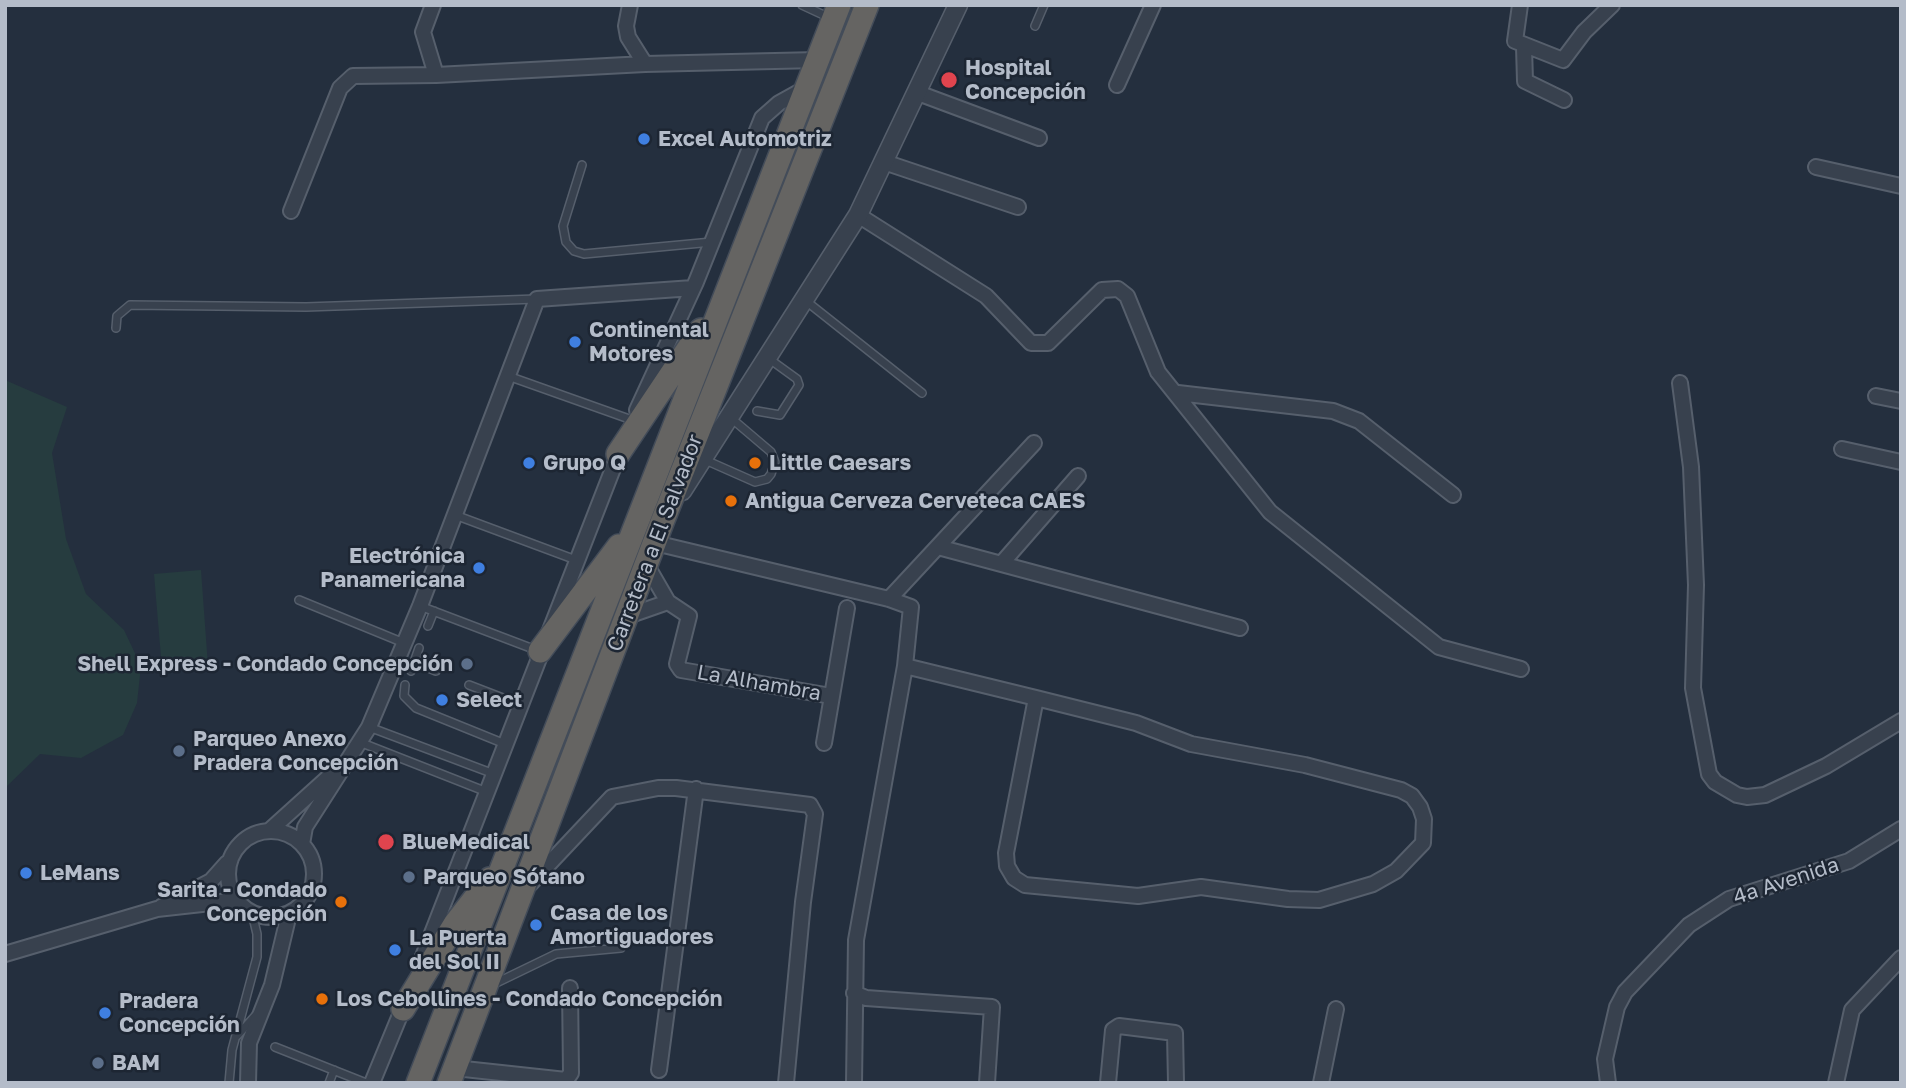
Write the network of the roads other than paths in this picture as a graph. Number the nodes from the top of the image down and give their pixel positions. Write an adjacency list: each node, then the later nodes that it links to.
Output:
1 (433, 5): 16 (street)
2 (630, 5): 14 (street)
3 (802, 5): 10 (lane)
4 (867, 5): 15 (highway, Carretera a El Salvador)
5 (958, 5): 19 (street)
6 (1044, 5): 11 (lane)
7 (1153, 5): 17 (street)
8 (1520, 5): 12 (street)
9 (1612, 5): 12 (street)
10 (837, 12): 13 (highway, Carretera a El Salvador)
11 (1035, 26)
12 (1524, 47): 20 (street)
13 (819, 57): 14 (street); 15 (highway); 18 (highway, Carretera a El Salvador)
14 (645, 64): 16 (street)
15 (844, 64): 42 (highway, Carretera a El Salvador)
16 (436, 75): 27 (street)
17 (1117, 85)
18 (807, 87): 29 (street); 32 (highway, Carretera a El Salvador)
19 (918, 93): 21 (street); 22 (street)
20 (1564, 100)
21 (1039, 138)
22 (884, 162): 26 (street); 28 (street)
23 (582, 165): 29 (lane)
24 (1816, 167): 25 (street)
25 (1901, 186)
26 (1018, 206)
27 (291, 211)
28 (858, 215): 33 (street); 39 (street)
29 (712, 242): 30 (street)
30 (693, 288): 31 (street); 45 (street)
31 (537, 299): 34 (lane); 36 (street)
32 (723, 299): 48 (highway); 55 (highway, Carretera a El Salvador)
33 (806, 300): 35 (street); 38 (lane)
34 (116, 328)
35 (768, 358): 43 (lane); 44 (street)
36 (508, 376): 45 (lane); 53 (street)
37 (1680, 383): 79 (street)
38 (922, 393)
39 (1178, 393): 52 (street); 72 (street)
40 (1876, 396): 41 (street)
41 (1901, 401)
42 (708, 407): 44 (street); 54 (highway, Carretera a El Salvador)
43 (757, 411)
44 (730, 418): 49 (street); 49 (lane)
45 (632, 420): 48 (street)
46 (1034, 443): 56 (street)
47 (1842, 449): 50 (street)
48 (618, 454): 58 (street)
49 (703, 459): 54 (street)
50 (1901, 462)
51 (1078, 476): 59 (street)
52 (1453, 495)
53 (454, 514): 58 (lane); 63 (street)
54 (663, 520): 57 (highway, Carretera a El Salvador)
55 (635, 524): 70 (highway); 94 (highway, Carretera a El Salvador)
56 (937, 547): 59 (street); 60 (street)
57 (650, 553): 60 (street); 62 (street, La Alhambra); 65 (highway, Carretera a El Salvador)
58 (576, 560): 70 (street)
59 (1002, 563): 67 (street)
60 (889, 599): 71 (street)
61 (299, 600): 68 (lane)
62 (668, 602): 65 (street); 76 (street, La Alhambra)
63 (427, 608): 66 (lane); 68 (street); 70 (lane)
64 (847, 608): 76 (street, La Alhambra)
65 (625, 617): 90 (highway, Carretera a El Salvador)
66 (428, 626)
67 (1240, 628)
68 (404, 643): 80 (street)
69 (419, 648): 73 (lane)
70 (540, 652): 78 (street)
71 (905, 666): 77 (street); 104 (street)
72 (1521, 669)
73 (436, 671)
74 (405, 685): 83 (lane)
75 (469, 685): 78 (lane)
76 (831, 696): 82 (street)
77 (1036, 698): 77 (street)
78 (522, 705): 83 (street)
79 (1901, 721)
80 (369, 727): 81 (street); 85 (lane)
81 (362, 743): 84 (street); 87 (lane)
82 (824, 743)
83 (505, 744): 85 (street)
84 (345, 762): 89 (street); 91 (street)
85 (494, 774): 87 (street)
86 (696, 789): 92 (street); 111 (street); 119 (street)
87 (487, 792): 106 (street)
88 (1901, 830): 125 (street, 4a Avenida)
89 (269, 831): 91 (street); 93 (street)
90 (541, 842): 92 (street); 95 (highway, Carretera a El Salvador)
91 (302, 844): 98 (street)
92 (565, 845): 95 (street)
93 (230, 858): 96 (street); 97 (street)
94 (504, 860): 106 (highway); 118 (highway, Carretera a El Salvador)
95 (520, 897): 102 (highway, Carretera a El Salvador)
96 (157, 909): 97 (street); 100 (street)
97 (249, 912): 98 (street); 108 (lane)
98 (289, 914): 105 (street)
99 (621, 948): 102 (lane)
100 (5, 954)
101 (1901, 958): 126 (street)
102 (486, 987): 112 (highway, Carretera a El Salvador)
103 (570, 988): 112 (street)
104 (853, 993): 120 (street); 121 (street)
105 (262, 1009): 108 (lane); 114 (street)
106 (403, 1009): 117 (street)
107 (1336, 1009): 124 (street)
108 (234, 1039): 113 (lane)
109 (275, 1046): 110 (lane)
110 (334, 1070): 115 (lane); 116 (lane)
111 (659, 1070)
112 (452, 1075)
113 (229, 1083)
114 (248, 1083)
115 (329, 1083)
116 (366, 1083)
117 (372, 1083)
118 (418, 1083)
119 (786, 1083)
120 (854, 1083)
121 (988, 1083)
122 (1108, 1083): 123 (street)
123 (1176, 1083)
124 (1321, 1083)
125 (1608, 1083)
126 (1836, 1083)

